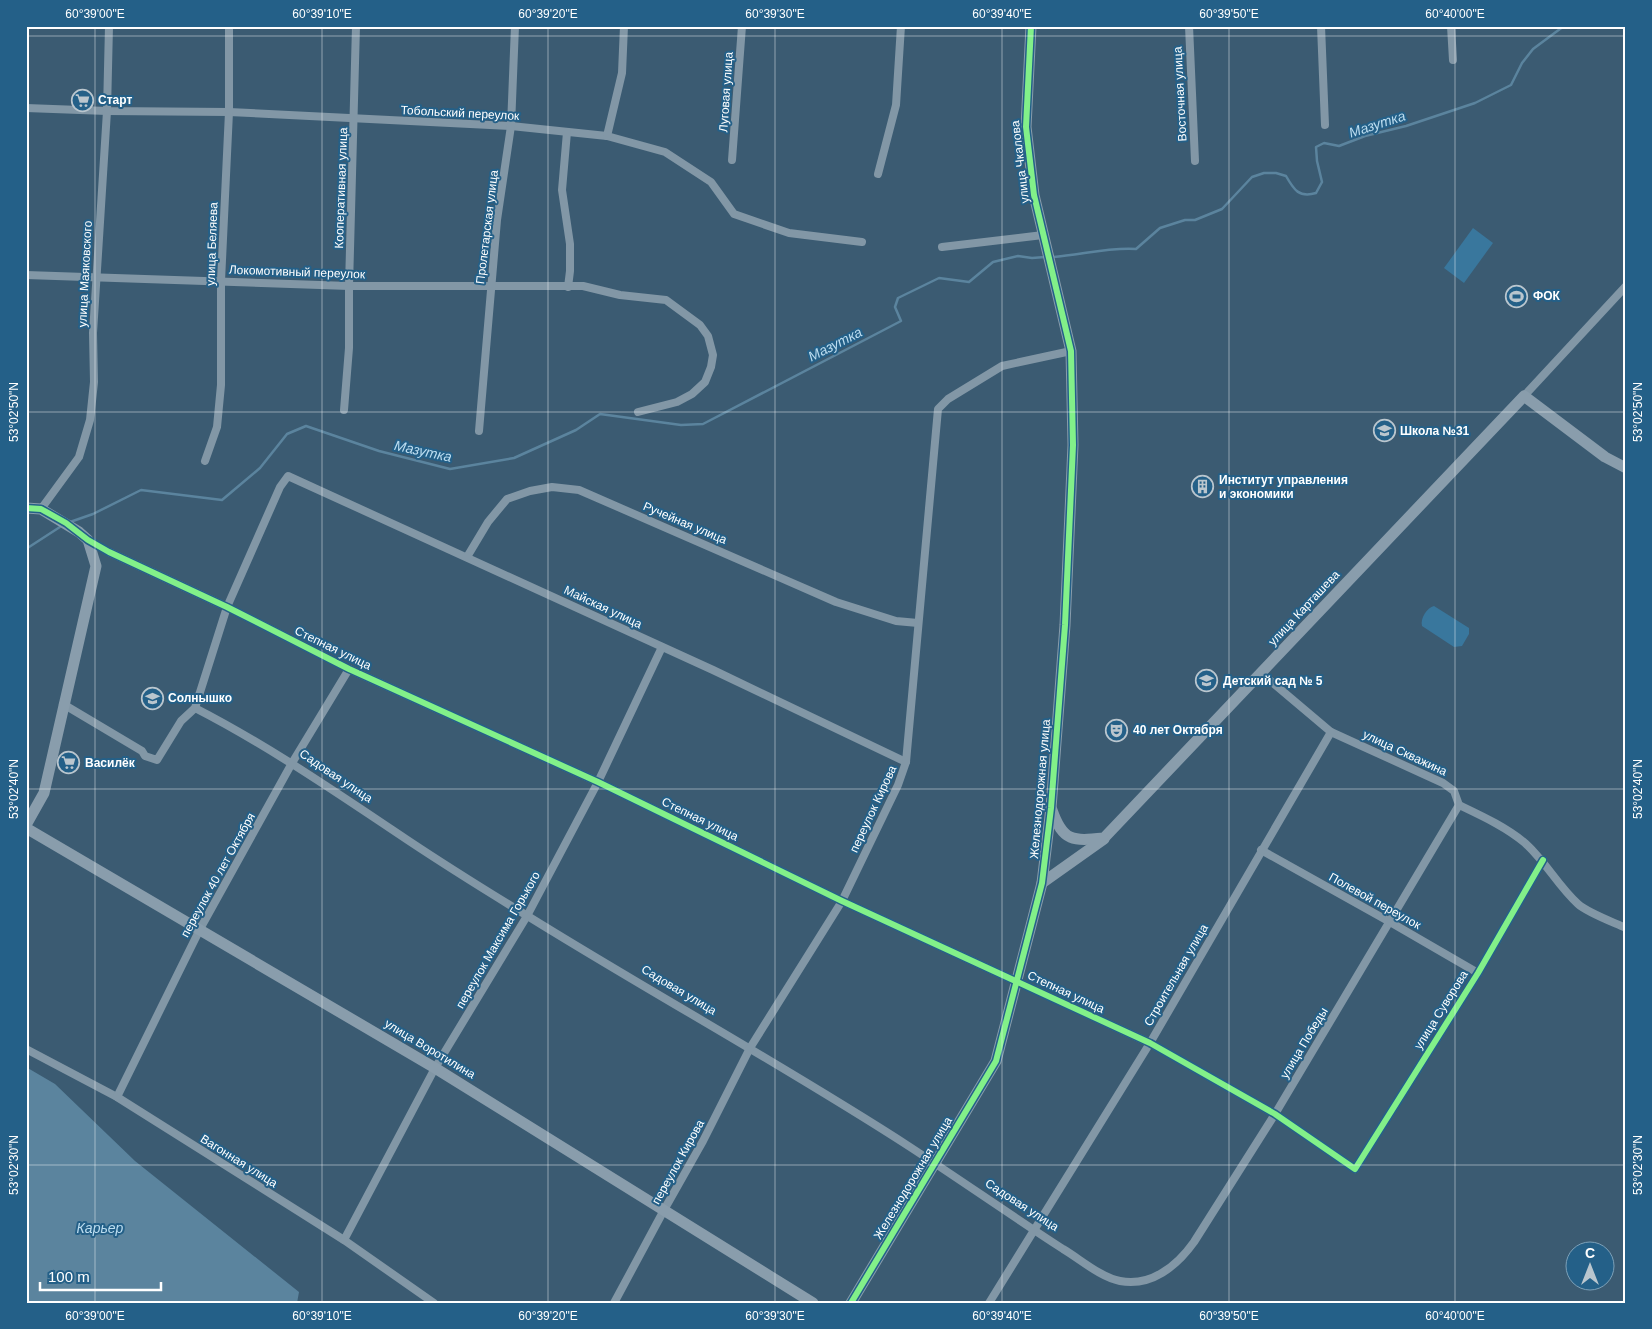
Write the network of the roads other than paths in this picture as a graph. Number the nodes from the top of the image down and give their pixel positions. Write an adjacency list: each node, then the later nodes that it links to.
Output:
1 (109, 26): 14 (street, улица Маяковского)
2 (229, 26): 15 (street, улица Беляева)
3 (356, 26): 16 (street, Кооперативная улица)
4 (515, 26): 18 (street, Пролетарская улица)
5 (624, 26): 20 (street)
6 (742, 26): 21 (street, Луговая улица)
7 (901, 26): 23 (street)
8 (1031, 26): 24 (street, улица Чкалова)
9 (1189, 26): 22 (street, Восточная улица)
10 (1321, 26): 17 (street)
11 (1451, 26): 12 (street)
12 (1453, 60)
13 (26, 108): 14 (street, Тобольский переулок)
14 (107, 112): 15 (street, Тобольский переулок); 28 (street, улица Маяковского)
15 (229, 112): 16 (street, Тобольский переулок); 29 (street, улица Беляева)
16 (354, 119): 18 (street, Тобольский переулок); 30 (street, Кооперативная улица)
17 (1325, 125)
18 (511, 126): 19 (street, Тобольский переулок); 32 (street, Пролетарская улица)
19 (567, 132): 20 (street, Тобольский переулок); 33 (street)
20 (607, 136): 25 (street, Тобольский переулок)
21 (732, 160)
22 (1194, 161)
23 (878, 174)
24 (1043, 235): 26 (street); 34 (street, Железнодорожная улица)
25 (862, 242)
26 (942, 247)
27 (26, 275): 28 (street, Локомотивный переулок)
28 (96, 277): 29 (street, Локомотивный переулок); 42 (street, улица Маяковского)
29 (221, 282): 30 (street, Локомотивный переулок); 39 (street, улица Беляева)
30 (349, 286): 32 (street, Локомотивный переулок); 36 (street, Кооперативная улица)
31 (1626, 286): 35 (street, улица Карташева)
32 (491, 287): 33 (street, Локомотивный переулок); 38 (street, Пролетарская улица)
33 (568, 287): 37 (street, Локомотивный переулок)
34 (1071, 351): 46 (street, переулок Кирова); 57 (street, Железнодорожная улица)
35 (1524, 396): 40 (street); 49 (street, улица Карташева)
36 (344, 410)
37 (638, 412)
38 (479, 431)
39 (205, 461)
40 (1626, 468)
41 (26, 508): 42 (street, Степная улица)
42 (41, 509): 43 (street, Степная улица)
43 (88, 540): 45 (street, Степная улица); 50 (street)
44 (467, 557): 45 (street, Майская улица); 46 (street, Ручейная улица); 47 (street, Майская улица)
45 (227, 607): 48 (street, Степная улица); 51 (street)
46 (918, 622): 53 (street, переулок Кирова)
47 (662, 647): 53 (street, Майская улица); 55 (street, переулок Максима Горького)
48 (349, 669): 54 (street, переулок 40 лет Октября); 55 (street, Степная улица)
49 (1261, 674): 52 (street, улица Скважина); 59 (street, улица Карташева)
50 (63, 704): 51 (street); 58 (street)
51 (195, 708): 54 (street, Садовая улица)
52 (1331, 732): 56 (street, улица Скважина); 60 (street, Строительная улица)
53 (906, 762): 63 (street, переулок Кирова)
54 (292, 763): 64 (street, Садовая улица); 67 (street, переулок 40 лет Октября)
55 (598, 782): 63 (street, Степная улица); 64 (street, переулок Максима Горького)
56 (1460, 805): 61 (street, улица Скважина); 65 (street, улица Победы)
57 (1051, 808): 59 (street); 62 (street, Железнодорожная улица)
58 (26, 826): 67 (street, улица Воротилина)
59 (1104, 838): 62 (street, улица Карташева)
60 (1261, 850): 65 (street, Полевой переулок); 70 (street, Строительная улица)
61 (1543, 860): 66 (street, улица Скважина); 68 (street, улица Суворова)
62 (1042, 883): 69 (street, Железнодорожная улица)
63 (842, 901): 69 (street, Степная улица); 71 (street, переулок Кирова)
64 (527, 916): 71 (street, Садовая улица); 73 (street, переулок Максима Горького)
65 (1390, 922): 68 (street, Полевой переулок); 75 (street, улица Победы)
66 (1626, 928)
67 (200, 929): 73 (street, улица Воротилина); 74 (street, переулок 40 лет Октября)
68 (1478, 973): 77 (street, улица Суворова)
69 (1017, 981): 70 (street, Степная улица); 76 (street, Железнодорожная улица)
70 (1150, 1043): 75 (street, Степная улица); 79 (street, Строительная улица)
71 (750, 1048): 76 (street, Садовая улица); 78 (street, переулок Кирова)
72 (26, 1049): 74 (street, Вагонная улица)
73 (435, 1068): 78 (street, улица Воротилина); 80 (street, переулок Максима Горького)
74 (117, 1097): 80 (street, Вагонная улица)
75 (1275, 1114): 77 (street, Степная улица); 81 (street, улица Победы)
76 (934, 1163): 79 (street, Садовая улица); 85 (street, Железнодорожная улица)
77 (1356, 1169)
78 (664, 1210): 83 (street, переулок Кирова); 84 (street, улица Воротилина)
79 (1035, 1231): 81 (street, Садовая улица); 86 (street, Строительная улица)
80 (344, 1240): 82 (street, Вагонная улица)
81 (1151, 1278)
82 (434, 1303)
83 (614, 1303)
84 (813, 1303)
85 (851, 1303)
86 (989, 1303)

